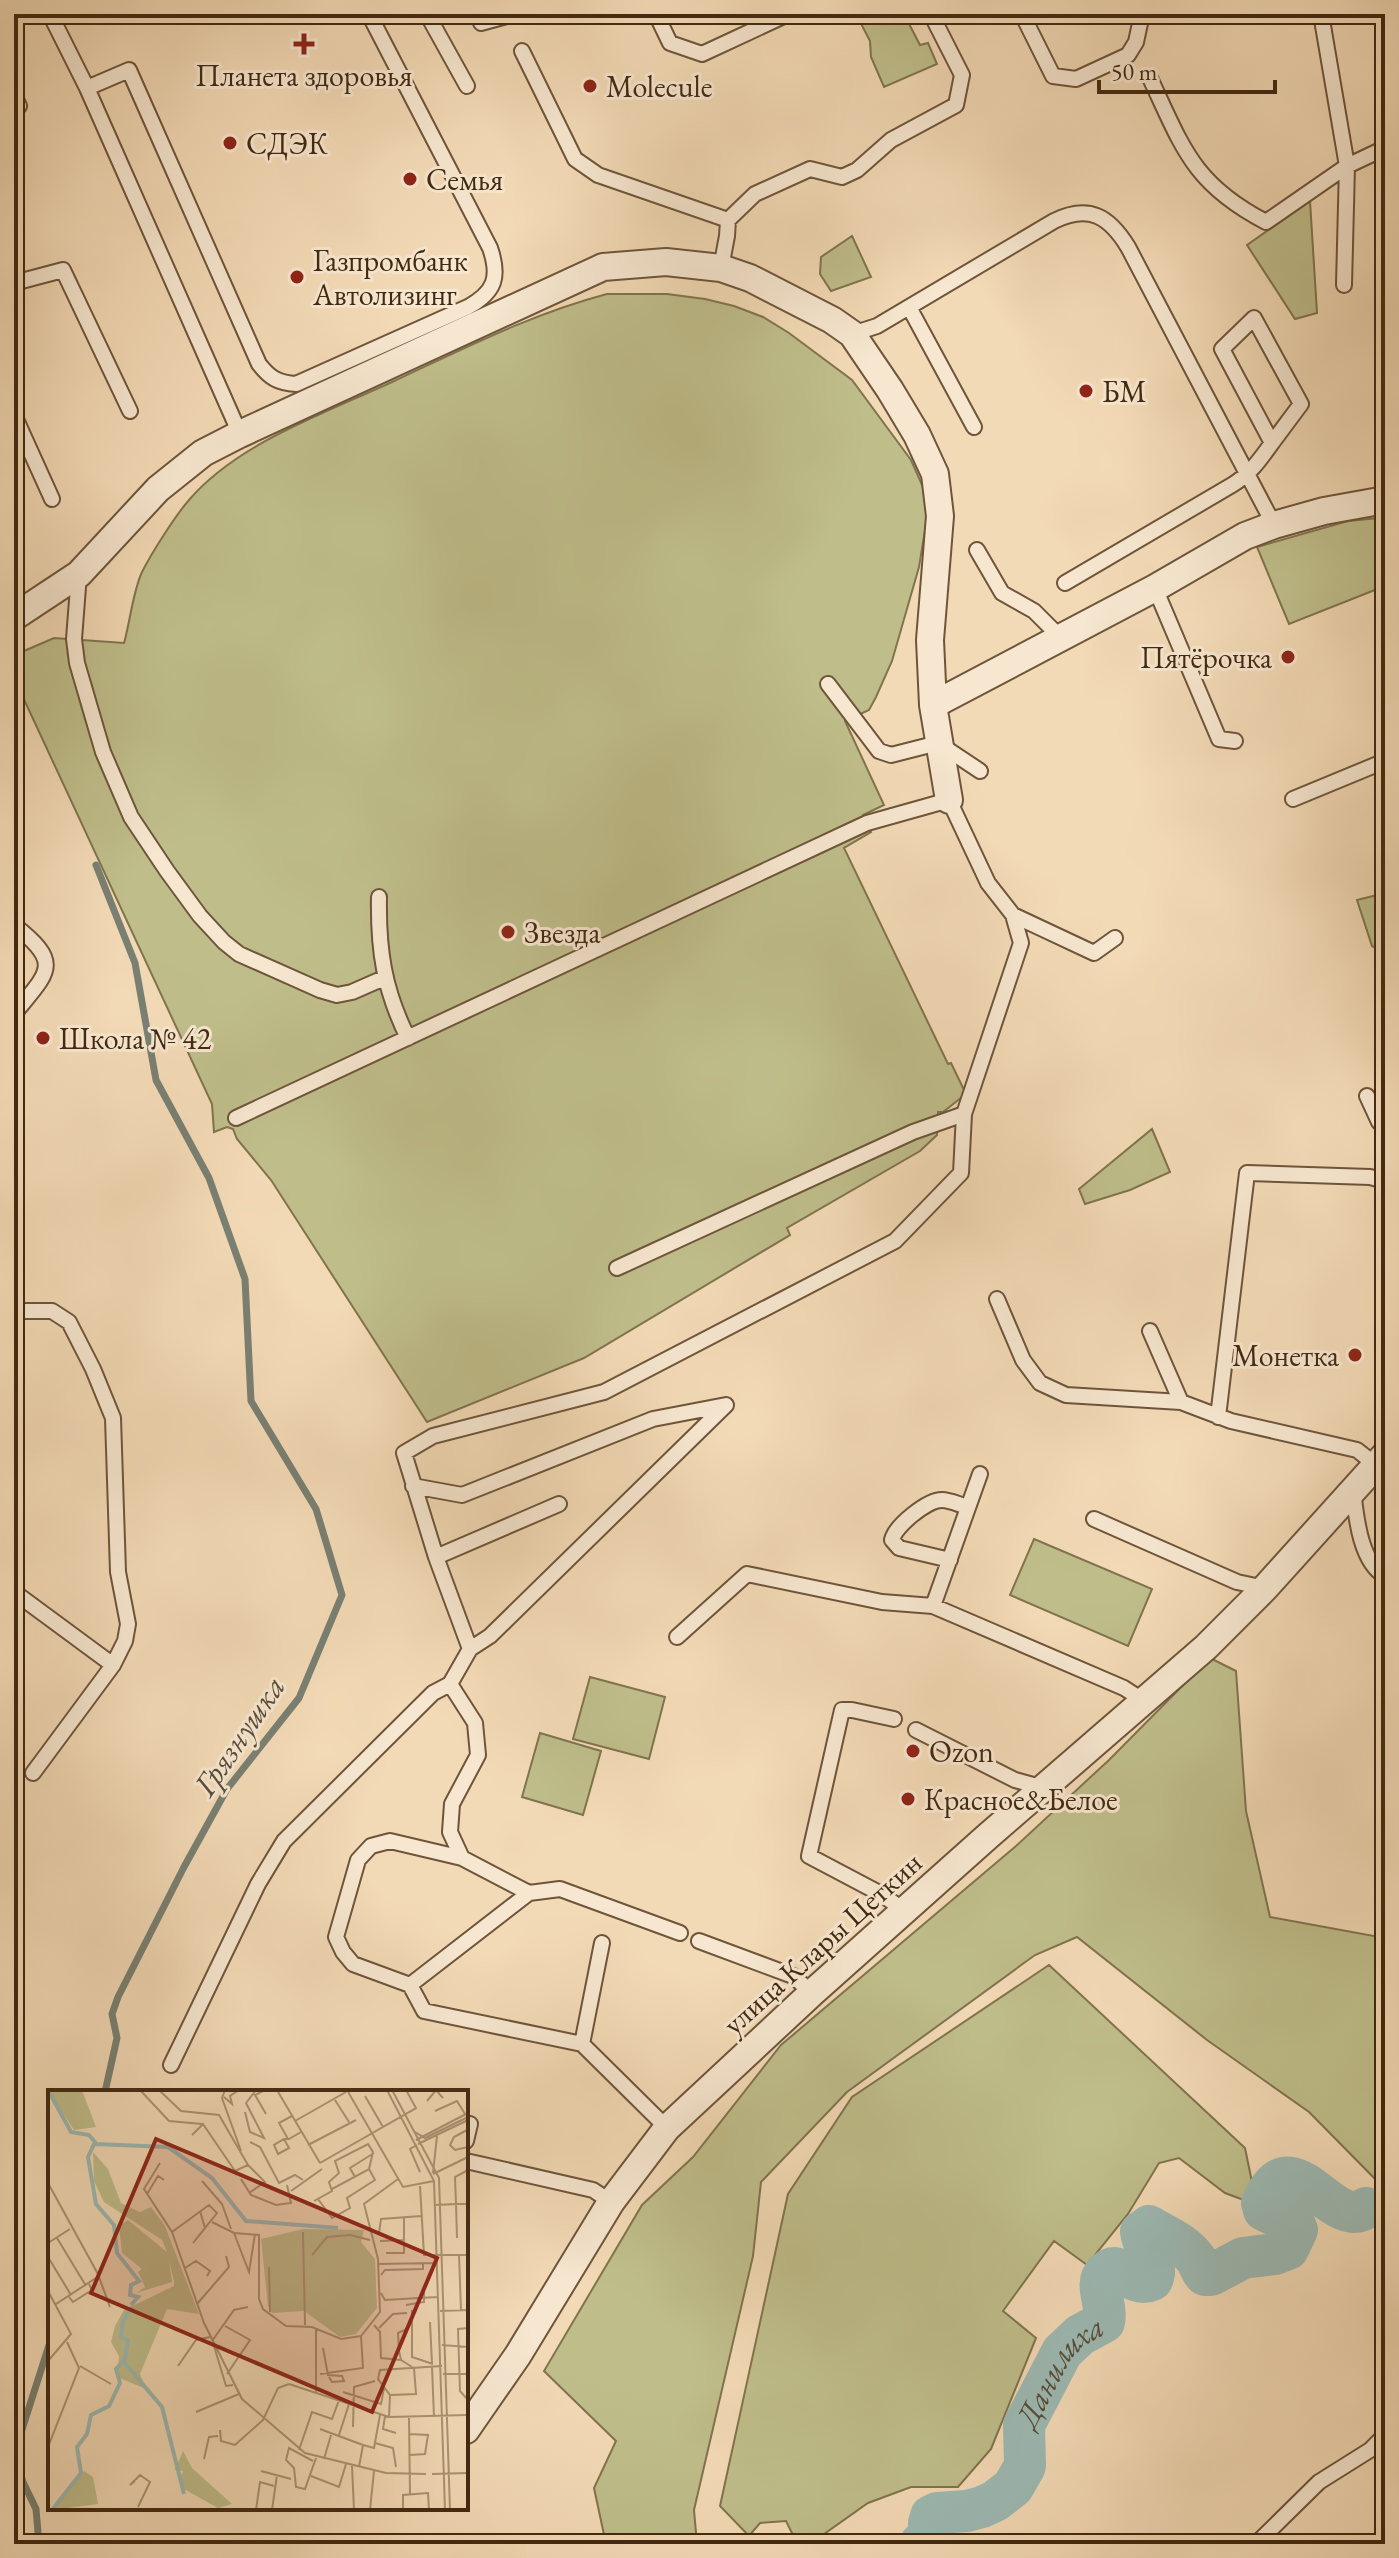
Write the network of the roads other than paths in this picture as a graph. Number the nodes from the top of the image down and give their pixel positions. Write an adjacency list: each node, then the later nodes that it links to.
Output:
1 (50, 14): 15 (lane)
2 (369, 14): 26 (lane)
3 (427, 14): 14 (lane)
4 (514, 14): 11 (lane)
5 (656, 14): 6 (lane)
6 (788, 14)
7 (931, 14): 20 (lane)
8 (1022, 14): 9 (lane)
9 (1142, 14)
10 (1321, 14): 19 (lane)
11 (481, 23)
12 (522, 51): 20 (lane)
13 (1150, 78): 19 (lane)
14 (467, 86)
15 (87, 88): 26 (lane); 30 (lane)
16 (14, 95): 17 (lane)
17 (14, 113)
18 (1385, 148): 19 (lane)
19 (1347, 166): 23 (lane)
20 (728, 220): 21 (lane)
21 (721, 268): 25 (street); 26 (street)
22 (14, 283): 27 (lane)
23 (1344, 285)
24 (909, 307): 25 (lane); 29 (lane); 32 (lane)
25 (852, 334): 43 (street)
26 (398, 350): 30 (street)
27 (130, 411)
28 (14, 415): 33 (lane)
29 (974, 427)
30 (240, 434): 37 (street)
31 (1272, 443): 31 (lane); 32 (lane)
32 (1249, 475): 35 (lane); 38 (lane)
33 (52, 499)
34 (1385, 500): 35 (street)
35 (1274, 525): 39 (street)
36 (977, 550): 41 (lane)
37 (79, 574): 40 (street); 54 (lane)
38 (1065, 583)
39 (1155, 588): 41 (street); 44 (lane)
40 (14, 617)
41 (1061, 638): 43 (street)
42 (828, 684): 45 (lane)
43 (933, 705): 45 (street)
44 (1235, 741)
45 (938, 743): 47 (lane); 49 (street)
46 (1385, 761): 48 (lane)
47 (980, 771)
48 (1293, 799)
49 (949, 800): 51 (lane); 56 (lane)
50 (379, 897): 54 (lane)
51 (1013, 915): 53 (lane); 58 (lane)
52 (14, 925): 55 (lane)
53 (1115, 938)
54 (384, 978): 56 (lane)
55 (14, 1014)
56 (408, 1038): 59 (lane)
57 (1367, 1096): 60 (lane)
58 (964, 1114): 62 (lane); 70 (lane)
59 (236, 1118)
60 (1385, 1126)
61 (1385, 1181): 67 (lane)
62 (617, 1268)
63 (997, 1299): 66 (lane)
64 (14, 1311): 83 (lane)
65 (1150, 1331): 66 (lane)
66 (1181, 1402): 67 (lane)
67 (1218, 1417): 68 (lane)
68 (1381, 1460): 71 (street, улица Клары Цеткин)
69 (980, 1474): 73 (lane)
70 (413, 1486): 75 (lane); 82 (lane)
71 (1353, 1490): 77 (lane); 78 (street, улица Клары Цеткин)
72 (559, 1504): 75 (lane)
73 (968, 1507): 76 (lane); 76 (lane)
74 (1094, 1519): 78 (lane)
75 (436, 1557): 82 (lane)
76 (950, 1560): 80 (lane)
77 (1385, 1576)
78 (1265, 1588): 85 (street, улица Клары Цеткин)
79 (14, 1592): 83 (lane)
80 (933, 1606): 81 (lane); 85 (lane)
81 (677, 1637)
82 (470, 1649): 84 (lane)
83 (113, 1665): 88 (lane)
84 (450, 1684): 90 (lane); 99 (lane)
85 (1144, 1701): 89 (street, улица Клары Цеткин)
86 (894, 1719): 92 (lane)
87 (916, 1730): 89 (lane)
88 (33, 1773)
89 (1044, 1788): 92 (street, улица Клары Цеткин)
90 (462, 1858): 91 (lane); 96 (lane)
91 (529, 1893): 93 (lane); 96 (lane)
92 (905, 1911): 97 (street, улица Клары Цеткин)
93 (680, 1933)
94 (699, 1941): 97 (lane)
95 (602, 1943): 98 (lane)
96 (410, 1985): 98 (lane)
97 (812, 1993): 101 (street, улица Клары Цеткин)
98 (582, 2044): 101 (lane)
99 (171, 2065)
100 (470, 2124): 102 (lane)
101 (667, 2128): 104 (street, улица Клары Цеткин)
102 (468, 2132)
103 (468, 2161): 104 (lane)
104 (611, 2202): 105 (street, улица Клары Цеткин)
105 (468, 2427)
106 (1385, 2435): 107 (lane)
107 (1256, 2544)

